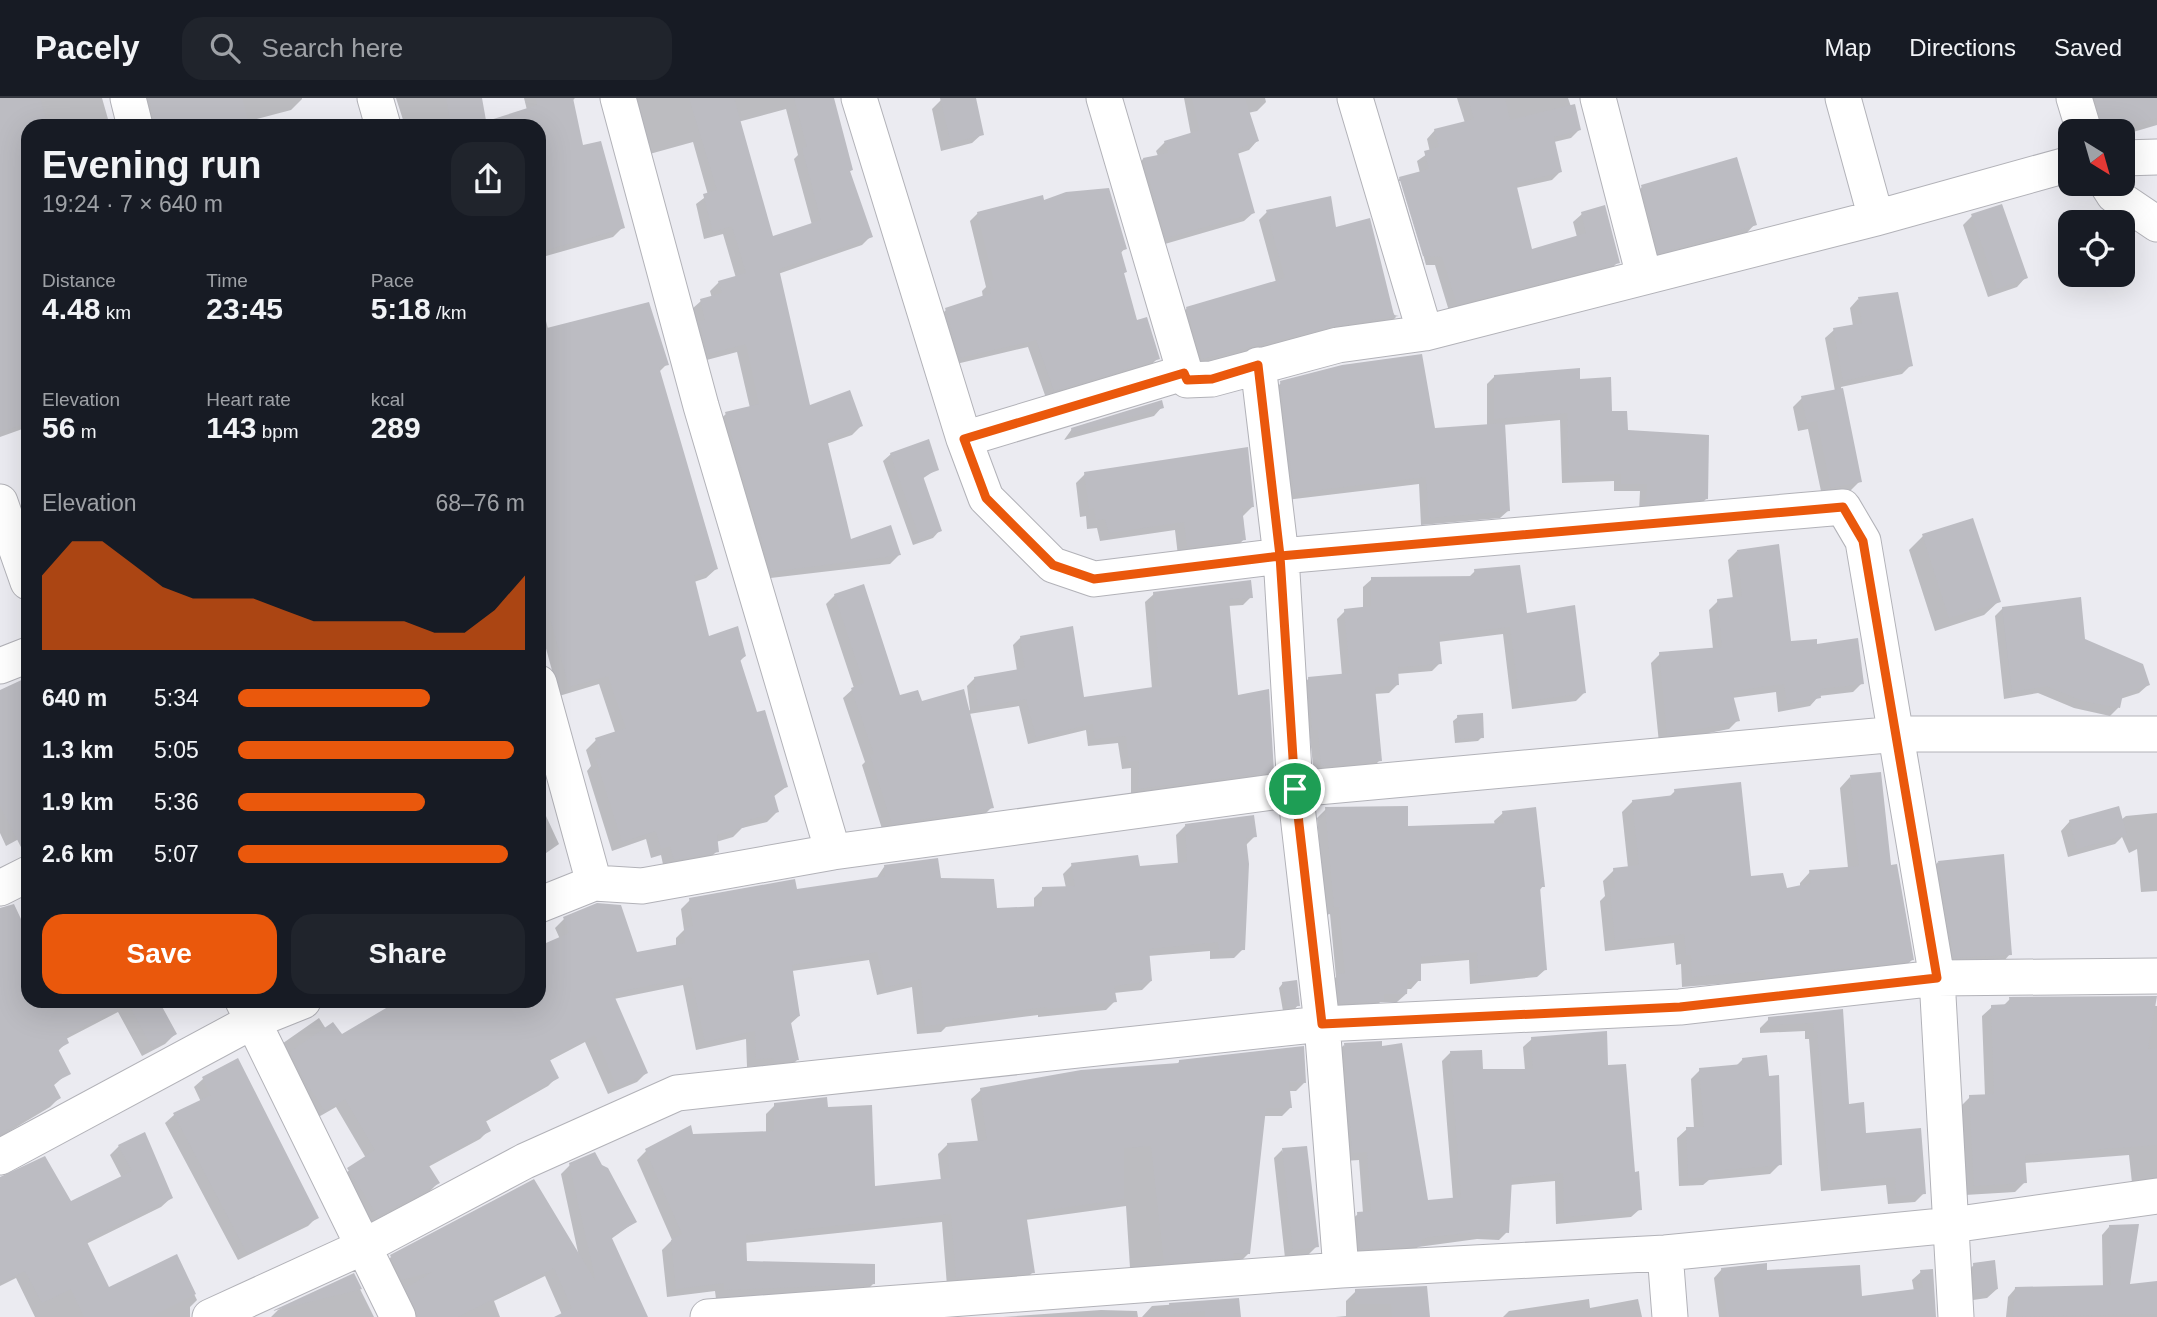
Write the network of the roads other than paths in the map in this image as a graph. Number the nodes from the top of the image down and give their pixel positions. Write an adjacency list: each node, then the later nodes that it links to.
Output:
1 (128, 98): 10 (street)
2 (375, 98): 11 (street)
3 (618, 98): 33 (street)
4 (859, 98): 23 (street)
5 (1104, 98): 22 (street)
6 (1355, 98): 20 (street)
7 (1598, 98): 19 (street)
8 (1843, 98): 17 (street)
9 (2074, 98): 12 (street)
10 (133, 119)
11 (381, 119)
12 (2080, 119)
13 (2157, 157): 14 (street)
14 (2135, 158)
15 (2058, 167): 17 (street)
16 (2115, 196): 18 (street)
17 (1875, 218): 19 (street)
18 (2157, 224)
19 (1644, 276): 20 (street)
20 (1425, 333): 21 (street)
21 (1258, 365): 22 (street); 25 (street)
22 (1184, 373): 23 (street)
23 (964, 439): 25 (street)
24 (0, 502): 26 (street)
25 (1280, 556): 30 (street); 32 (street)
26 (21, 562)
27 (21, 658): 28 (street)
28 (0, 666)
29 (546, 708): 35 (street)
30 (1898, 734): 31 (street); 32 (street); 39 (street)
31 (2157, 734)
32 (1295, 789): 33 (street); 41 (street)
33 (833, 852): 35 (street)
34 (21, 878): 36 (street)
35 (594, 883): 37 (street)
36 (0, 888)
37 (546, 902)
38 (2157, 976): 39 (street)
39 (1937, 978): 41 (street); 44 (street)
40 (248, 1011): 42 (street); 45 (street)
41 (1322, 1024): 45 (street); 47 (street)
42 (0, 1157)
43 (2157, 1196): 44 (street)
44 (1952, 1225): 46 (street); 52 (street)
45 (365, 1246): 48 (street); 49 (street)
46 (1665, 1253): 47 (street); 51 (street)
47 (1341, 1270): 50 (street)
48 (210, 1317)
49 (398, 1317)
50 (708, 1317)
51 (1670, 1317)
52 (1956, 1317)

